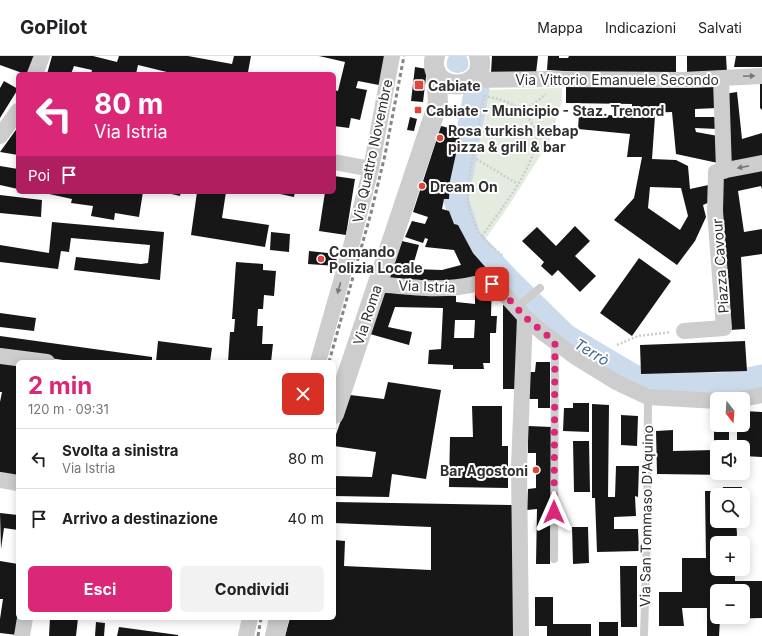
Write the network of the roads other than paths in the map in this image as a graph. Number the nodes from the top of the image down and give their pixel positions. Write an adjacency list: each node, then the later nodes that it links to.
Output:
1 (42, 56): 5 (street)
2 (392, 56): 14 (street, Via Quattro Novembre)
3 (479, 56): 8 (street)
4 (432, 63): 8 (street); 9 (street, Via Roma)
5 (36, 72)
6 (762, 76): 7 (street, Via Vittorio Emanuele Secondo, one-way to 6)
7 (721, 79): 8 (street, Via Vittorio Emanuele Secondo); 15 (street)
8 (472, 82): 9 (street)
9 (438, 103): 16 (street, Via Roma)
10 (16, 114): 11 (street)
11 (0, 136)
12 (336, 162): 14 (street)
13 (762, 163): 15 (street, one-way to 15)
14 (371, 169): 25 (street, Via Quattro Novembre, one-way to 25)
15 (724, 171): 21 (street, Piazza Cavour)
16 (378, 284): 17 (street, Via Istria); 30 (street, Via Roma)
17 (475, 284)
18 (492, 284): 20 (street)
19 (540, 288): 20 (lane)
20 (520, 312): 22 (street); 41 (street)
21 (684, 331)
22 (555, 342): 27 (street); 33 (lane)
23 (0, 356): 24 (street)
24 (29, 360)
25 (319, 360)
26 (762, 394): 28 (street)
27 (648, 397): 29 (street); 37 (lane, Via San Tommaso D'Aquino)
28 (750, 397)
29 (710, 400)
30 (336, 408)
31 (0, 480): 32 (street)
32 (16, 483)
33 (554, 559)
34 (25, 620): 38 (street)
35 (250, 620): 39 (street)
36 (279, 620): 40 (street)
37 (644, 634)
38 (22, 636)
39 (246, 636)
40 (276, 636)
41 (521, 636)

